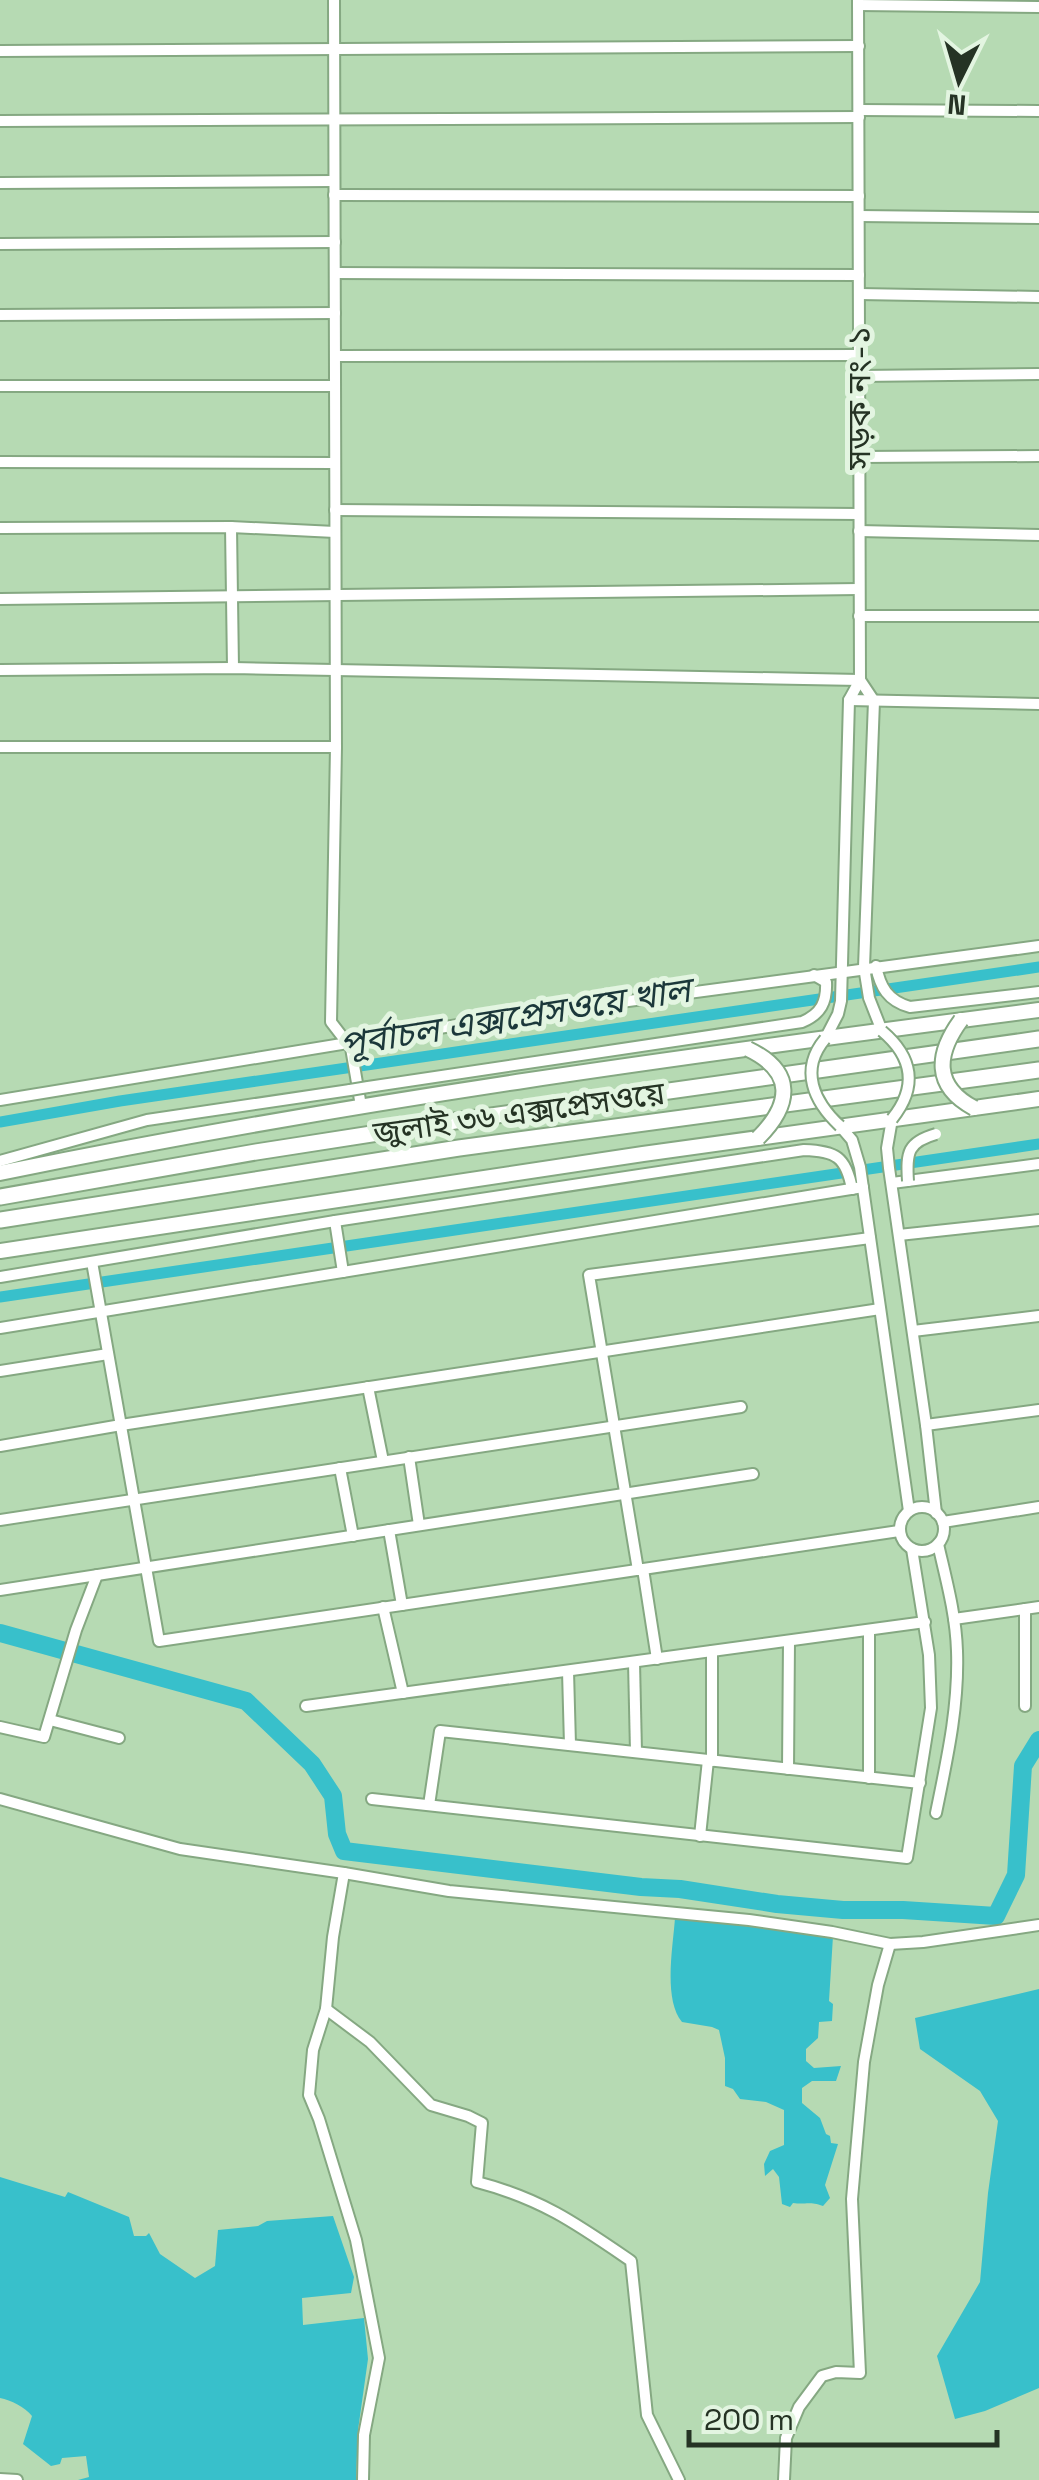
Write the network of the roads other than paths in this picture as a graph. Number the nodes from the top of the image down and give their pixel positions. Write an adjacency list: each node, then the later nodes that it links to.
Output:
1 (334, 0): 5 (street)
2 (858, 3): 3 (street); 4 (street, সড়ক নং-১)
3 (1039, 8)
4 (858, 46): 5 (street); 8 (street, সড়ক নং-১)
5 (334, 49): 6 (street); 9 (street)
6 (0, 51)
7 (1039, 112): 8 (street)
8 (859, 114): 9 (street); 14 (street, সড়ক নং-১)
9 (334, 119): 10 (street); 11 (street)
10 (0, 121)
11 (334, 180): 12 (street); 13 (street)
12 (0, 183)
13 (334, 195): 14 (street); 17 (street)
14 (859, 196): 15 (street, সড়ক নং-১)
15 (859, 216): 16 (street); 20 (street, সড়ক নং-১)
16 (1039, 218)
17 (335, 242): 18 (street); 19 (street)
18 (0, 244)
19 (335, 273): 20 (street); 23 (street)
20 (859, 275): 21 (street, সড়ক নং-১)
21 (859, 294): 22 (street); 25 (street, সড়ক নং-১)
22 (1039, 297)
23 (335, 313): 24 (street); 26 (street)
24 (0, 315)
25 (859, 355): 26 (street); 28 (street, সড়ক নং-১)
26 (335, 356): 30 (street)
27 (1039, 374): 28 (street)
28 (859, 376): 32 (street, সড়ক নং-১)
29 (0, 386): 30 (street)
30 (335, 386): 34 (street)
31 (1039, 456): 32 (street)
32 (859, 457): 36 (street, সড়ক নং-১)
33 (0, 462): 34 (street)
34 (335, 463): 35 (street)
35 (336, 510): 36 (street); 40 (street)
36 (860, 514): 39 (street, সড়ক নং-১)
37 (232, 527): 38 (street); 40 (street); 44 (street)
38 (0, 528)
39 (859, 531): 41 (street); 42 (street, সড়ক নং-১)
40 (336, 532): 43 (street)
41 (1039, 535)
42 (860, 589): 43 (street); 46 (street, সড়ক নং-১)
43 (336, 596): 44 (street); 50 (street)
44 (231, 597): 45 (street); 48 (street)
45 (0, 599)
46 (860, 616): 47 (street); 51 (street, সড়ক নং-১)
47 (1039, 616)
48 (232, 668): 49 (street); 50 (street)
49 (0, 670)
50 (336, 672): 51 (street); 56 (street)
51 (860, 680): 52 (street); 53 (street)
52 (849, 700): 53 (street); 59 (street)
53 (874, 701): 54 (street); 58 (street)
54 (1039, 704)
55 (0, 747): 56 (street)
56 (336, 747): 67 (street)
57 (1039, 946): 58 (street)
58 (870, 966): 59 (street); 61 (street); 64 (street)
59 (840, 972): 60 (street); 65 (street)
60 (814, 975): 67 (street); 70 (street)
61 (1039, 992)
62 (1039, 1010): 63 (main road)
63 (961, 1020): 64 (main road); 74 (main road, bridge)
64 (882, 1030): 65 (main road); 75 (street, bridge)
65 (825, 1039): 68 (main road); 76 (street, bridge)
66 (1039, 1039): 85 (highway, জুলাই ৩৬ এক্সপ্রেসওয়ে)
67 (350, 1045): 70 (street); 72 (street)
68 (748, 1049): 73 (main road); 78 (main road, bridge)
69 (1039, 1070): 86 (highway, জুলাই ৩৬ এক্সপ্রেসওয়ে)
70 (359, 1088): 73 (street); 79 (street)
71 (1039, 1098): 74 (main road)
72 (0, 1100)
73 (361, 1106): 81 (main road)
74 (974, 1108): 75 (main road)
75 (892, 1119): 76 (main road); 83 (street)
76 (840, 1126): 78 (main road); 84 (street)
77 (936, 1134): 82 (street, bridge)
78 (758, 1138): 91 (main road)
79 (0, 1161)
80 (1039, 1164): 83 (street)
81 (0, 1172)
82 (908, 1181)
83 (892, 1183): 89 (street)
84 (858, 1188): 88 (street); 90 (street); 93 (street)
85 (0, 1197)
86 (0, 1220)
87 (1039, 1220): 89 (street)
88 (335, 1221): 92 (street); 93 (street)
89 (899, 1235): 99 (street)
90 (870, 1238): 95 (street); 100 (street)
91 (0, 1251)
92 (92, 1262): 94 (street); 96 (street)
93 (343, 1272): 96 (street)
94 (0, 1277)
95 (880, 1308): 100 (street); 117 (street)
96 (101, 1311): 98 (street); 101 (street)
97 (1039, 1316): 99 (street)
98 (0, 1328)
99 (913, 1332): 107 (street)
100 (602, 1351): 103 (street); 108 (street)
101 (108, 1354): 102 (street); 106 (street)
102 (0, 1372)
103 (368, 1387): 106 (street); 111 (street)
104 (741, 1407): 108 (street)
105 (1039, 1410): 107 (street)
106 (121, 1425): 109 (street); 115 (street)
107 (926, 1425): 118 (street)
108 (615, 1426): 110 (street); 114 (street)
109 (0, 1446)
110 (408, 1457): 111 (street); 120 (street)
111 (383, 1461): 112 (street)
112 (340, 1468): 115 (street); 123 (street)
113 (753, 1474): 114 (street)
114 (625, 1494): 120 (street); 126 (street)
115 (134, 1499): 119 (street); 127 (street)
116 (1039, 1507): 118 (street)
117 (909, 1511): 118 (street); 122 (street)
118 (939, 1517): 124 (street)
119 (0, 1520)
120 (419, 1526): 121 (street)
121 (389, 1530): 123 (street); 130 (street)
122 (899, 1531): 125 (street); 126 (street)
123 (354, 1536): 127 (street)
124 (938, 1544): 125 (street); 134 (street)
125 (912, 1549): 135 (street)
126 (640, 1569): 130 (street); 139 (street)
127 (146, 1571): 128 (street); 129 (street); 132 (street)
128 (97, 1576): 129 (street); 147 (street)
129 (0, 1593)
130 (402, 1604): 132 (street)
131 (1039, 1607): 133 (street)
132 (383, 1608): 142 (street)
133 (1025, 1609): 134 (street); 144 (street)
134 (954, 1619): 146 (street)
135 (925, 1622): 136 (street); 145 (street)
136 (869, 1630): 137 (street); 154 (street)
137 (789, 1641): 138 (street); 153 (street)
138 (712, 1651): 139 (street); 152 (street)
139 (657, 1659): 140 (street)
140 (634, 1662): 141 (street); 151 (street)
141 (568, 1671): 142 (street); 150 (street)
142 (403, 1693): 143 (street)
143 (306, 1706)
144 (1025, 1706)
145 (931, 1708): 146 (street); 155 (street)
146 (956, 1708): 159 (street)
147 (50, 1720): 148 (street); 149 (street)
148 (0, 1727)
149 (118, 1738)
150 (570, 1745): 151 (street); 158 (street)
151 (636, 1752): 152 (street)
152 (710, 1761): 153 (street); 160 (street)
153 (788, 1769): 154 (street)
154 (870, 1778): 155 (street)
155 (920, 1783): 160 (street)
156 (0, 1798): 161 (street)
157 (372, 1799): 158 (street)
158 (429, 1805): 160 (street)
159 (936, 1813)
160 (700, 1836)
161 (344, 1872): 163 (street); 164 (street)
162 (1039, 1924): 163 (street)
163 (890, 1944): 169 (street)
164 (326, 2010): 167 (street); 168 (street)
165 (0, 2479): 166 (street)
166 (17, 2480)
167 (363, 2480)
168 (679, 2480)
169 (784, 2480)

